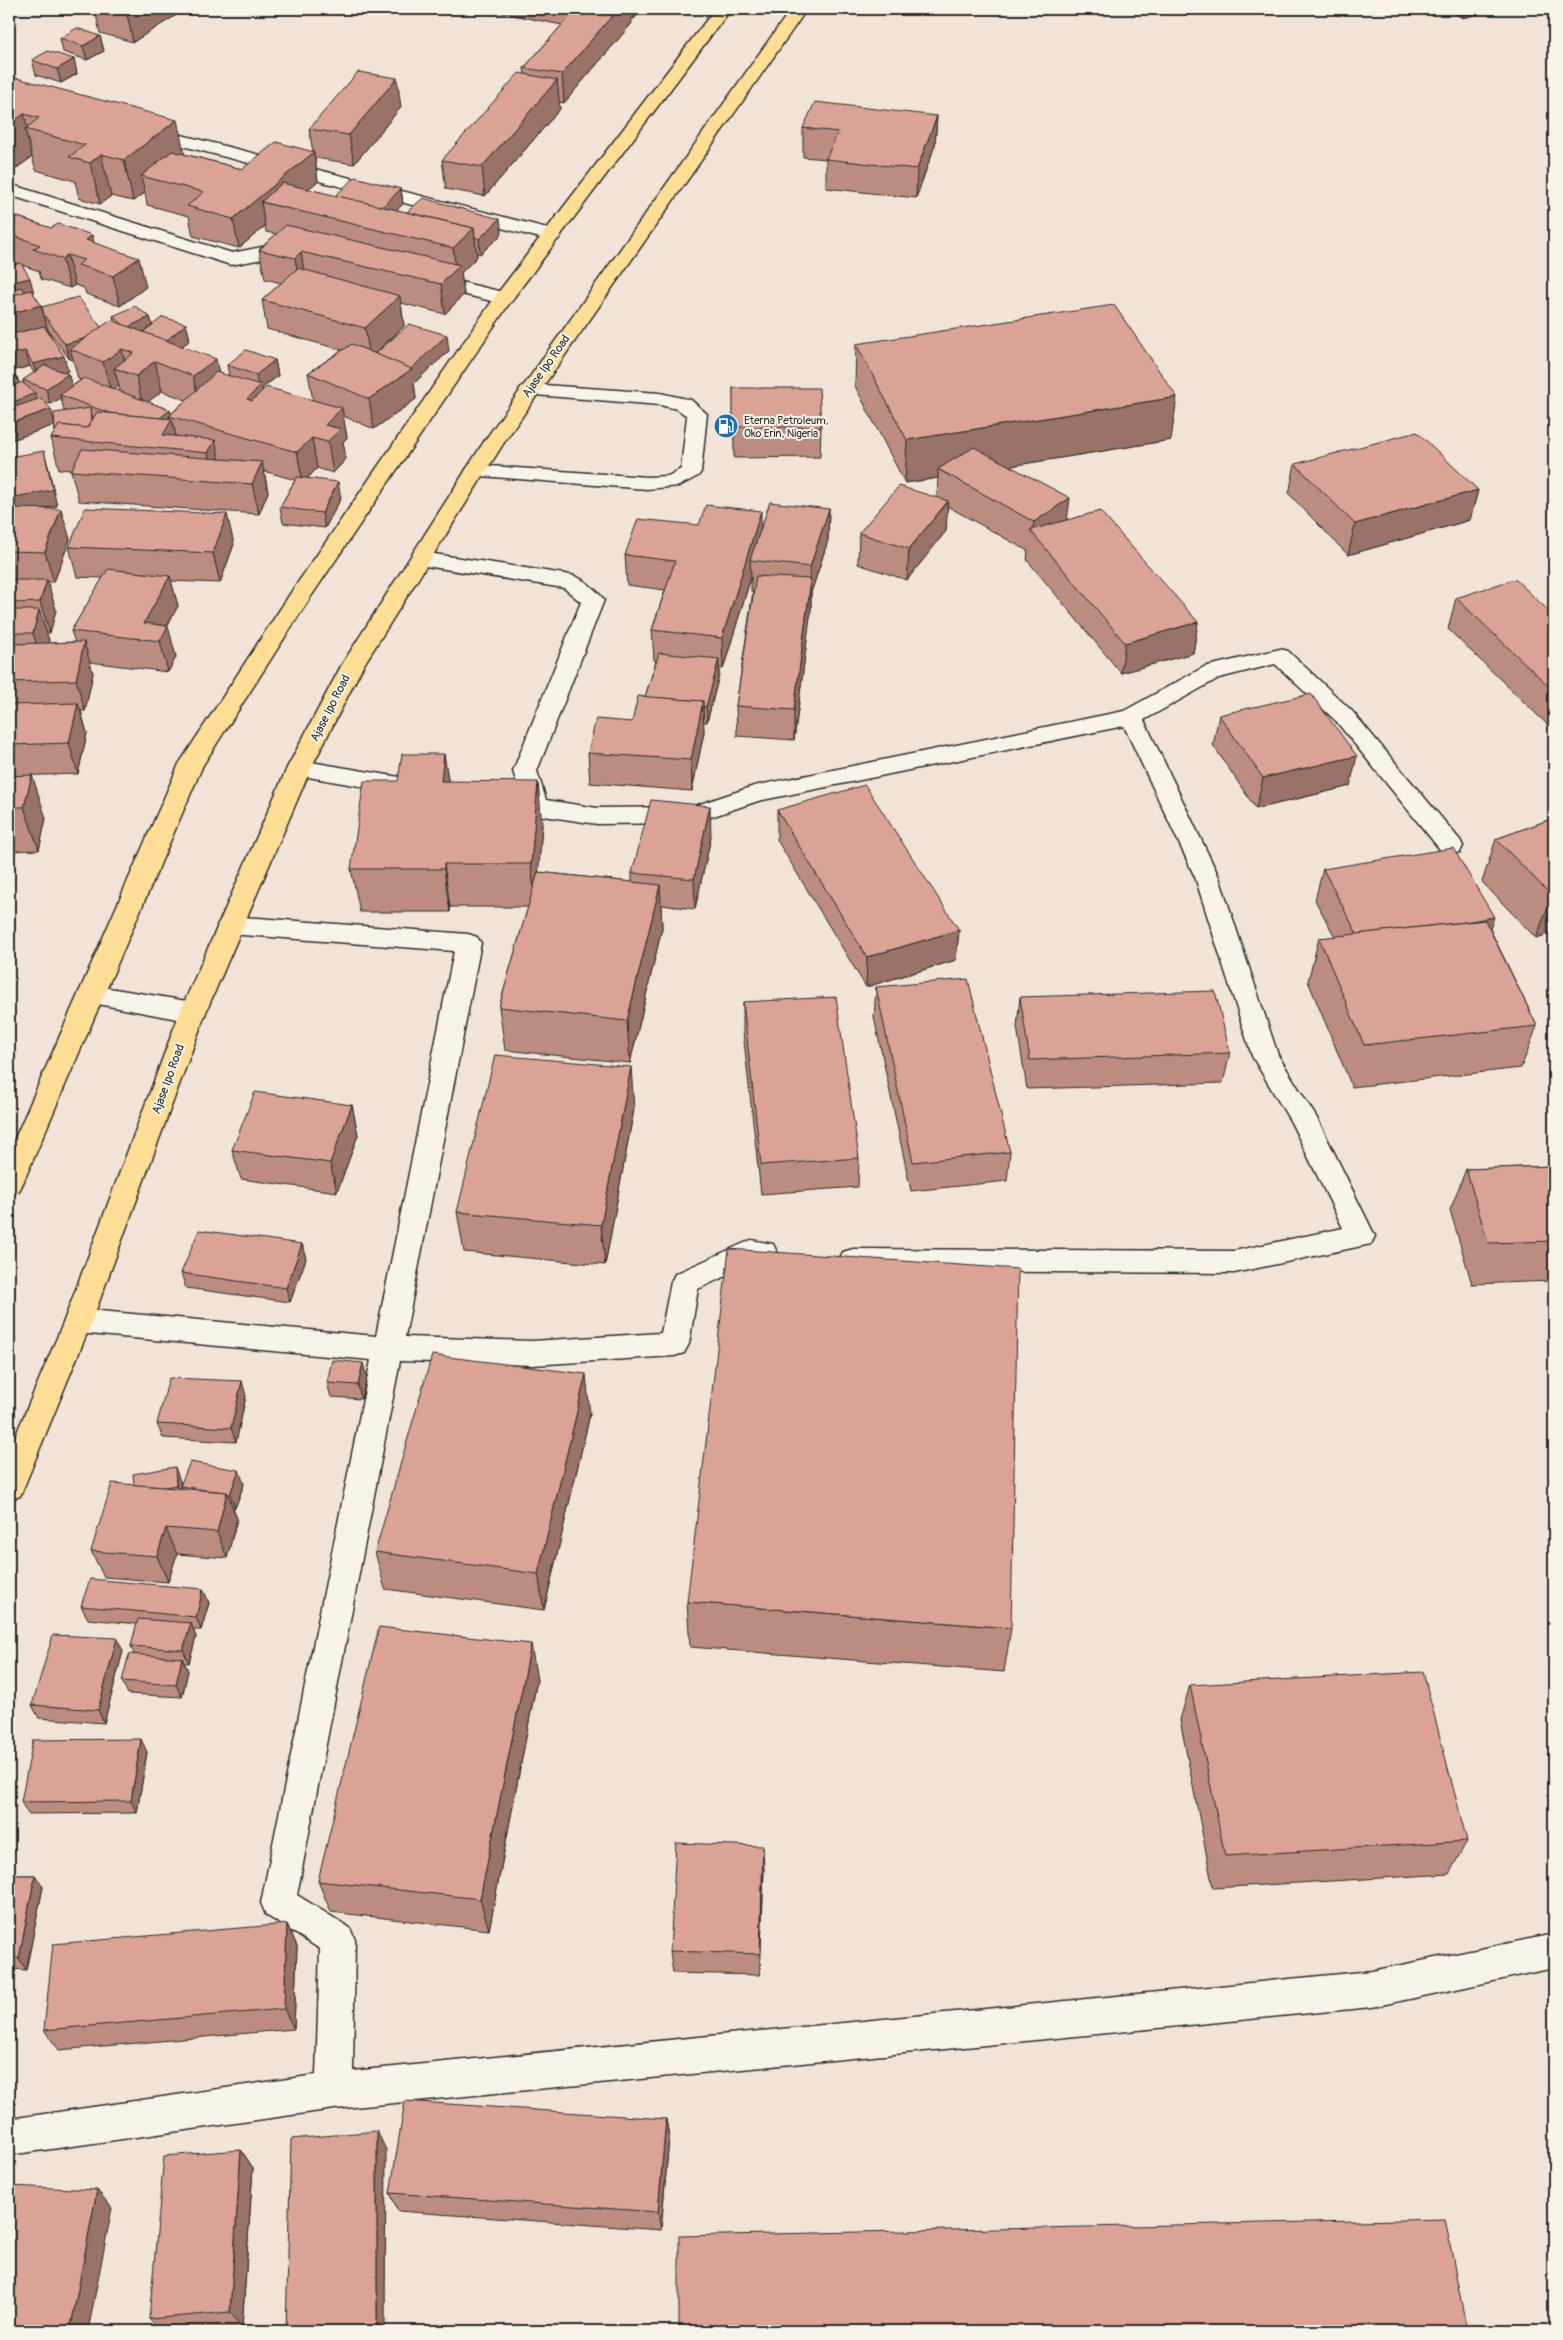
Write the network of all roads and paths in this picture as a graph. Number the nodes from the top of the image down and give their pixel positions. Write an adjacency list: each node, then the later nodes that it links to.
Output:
1 (723, 9): 5 (highway)
2 (799, 9): 9 (highway, Ajase Ipo Road)
3 (133, 128): 5 (street)
4 (9, 189): 6 (street)
5 (552, 235): 8 (highway)
6 (317, 254)
7 (410, 276): 8 (street)
8 (504, 298): 19 (highway)
9 (529, 390): 10 (highway, Ajase Ipo Road); 10 (street)
10 (475, 471): 11 (highway, Ajase Ipo Road)
11 (421, 559): 13 (highway, Ajase Ipo Road); 16 (street)
12 (1131, 717): 16 (street); 17 (street); 23 (street)
13 (299, 768): 14 (street); 18 (highway, Ajase Ipo Road)
14 (442, 792)
15 (480, 798): 16 (street)
16 (537, 808)
17 (1451, 846)
18 (230, 925): 20 (highway, Ajase Ipo Road); 25 (street)
19 (91, 994): 20 (street); 21 (highway)
20 (193, 1012): 24 (highway, Ajase Ipo Road)
21 (9, 1183)
22 (788, 1255): 25 (street)
23 (825, 1258)
24 (78, 1321): 25 (street); 26 (highway, Ajase Ipo Road)
25 (388, 1349): 28 (street)
26 (9, 1487)
27 (1554, 1951): 28 (street)
28 (334, 2091): 29 (street)
29 (9, 2137)

